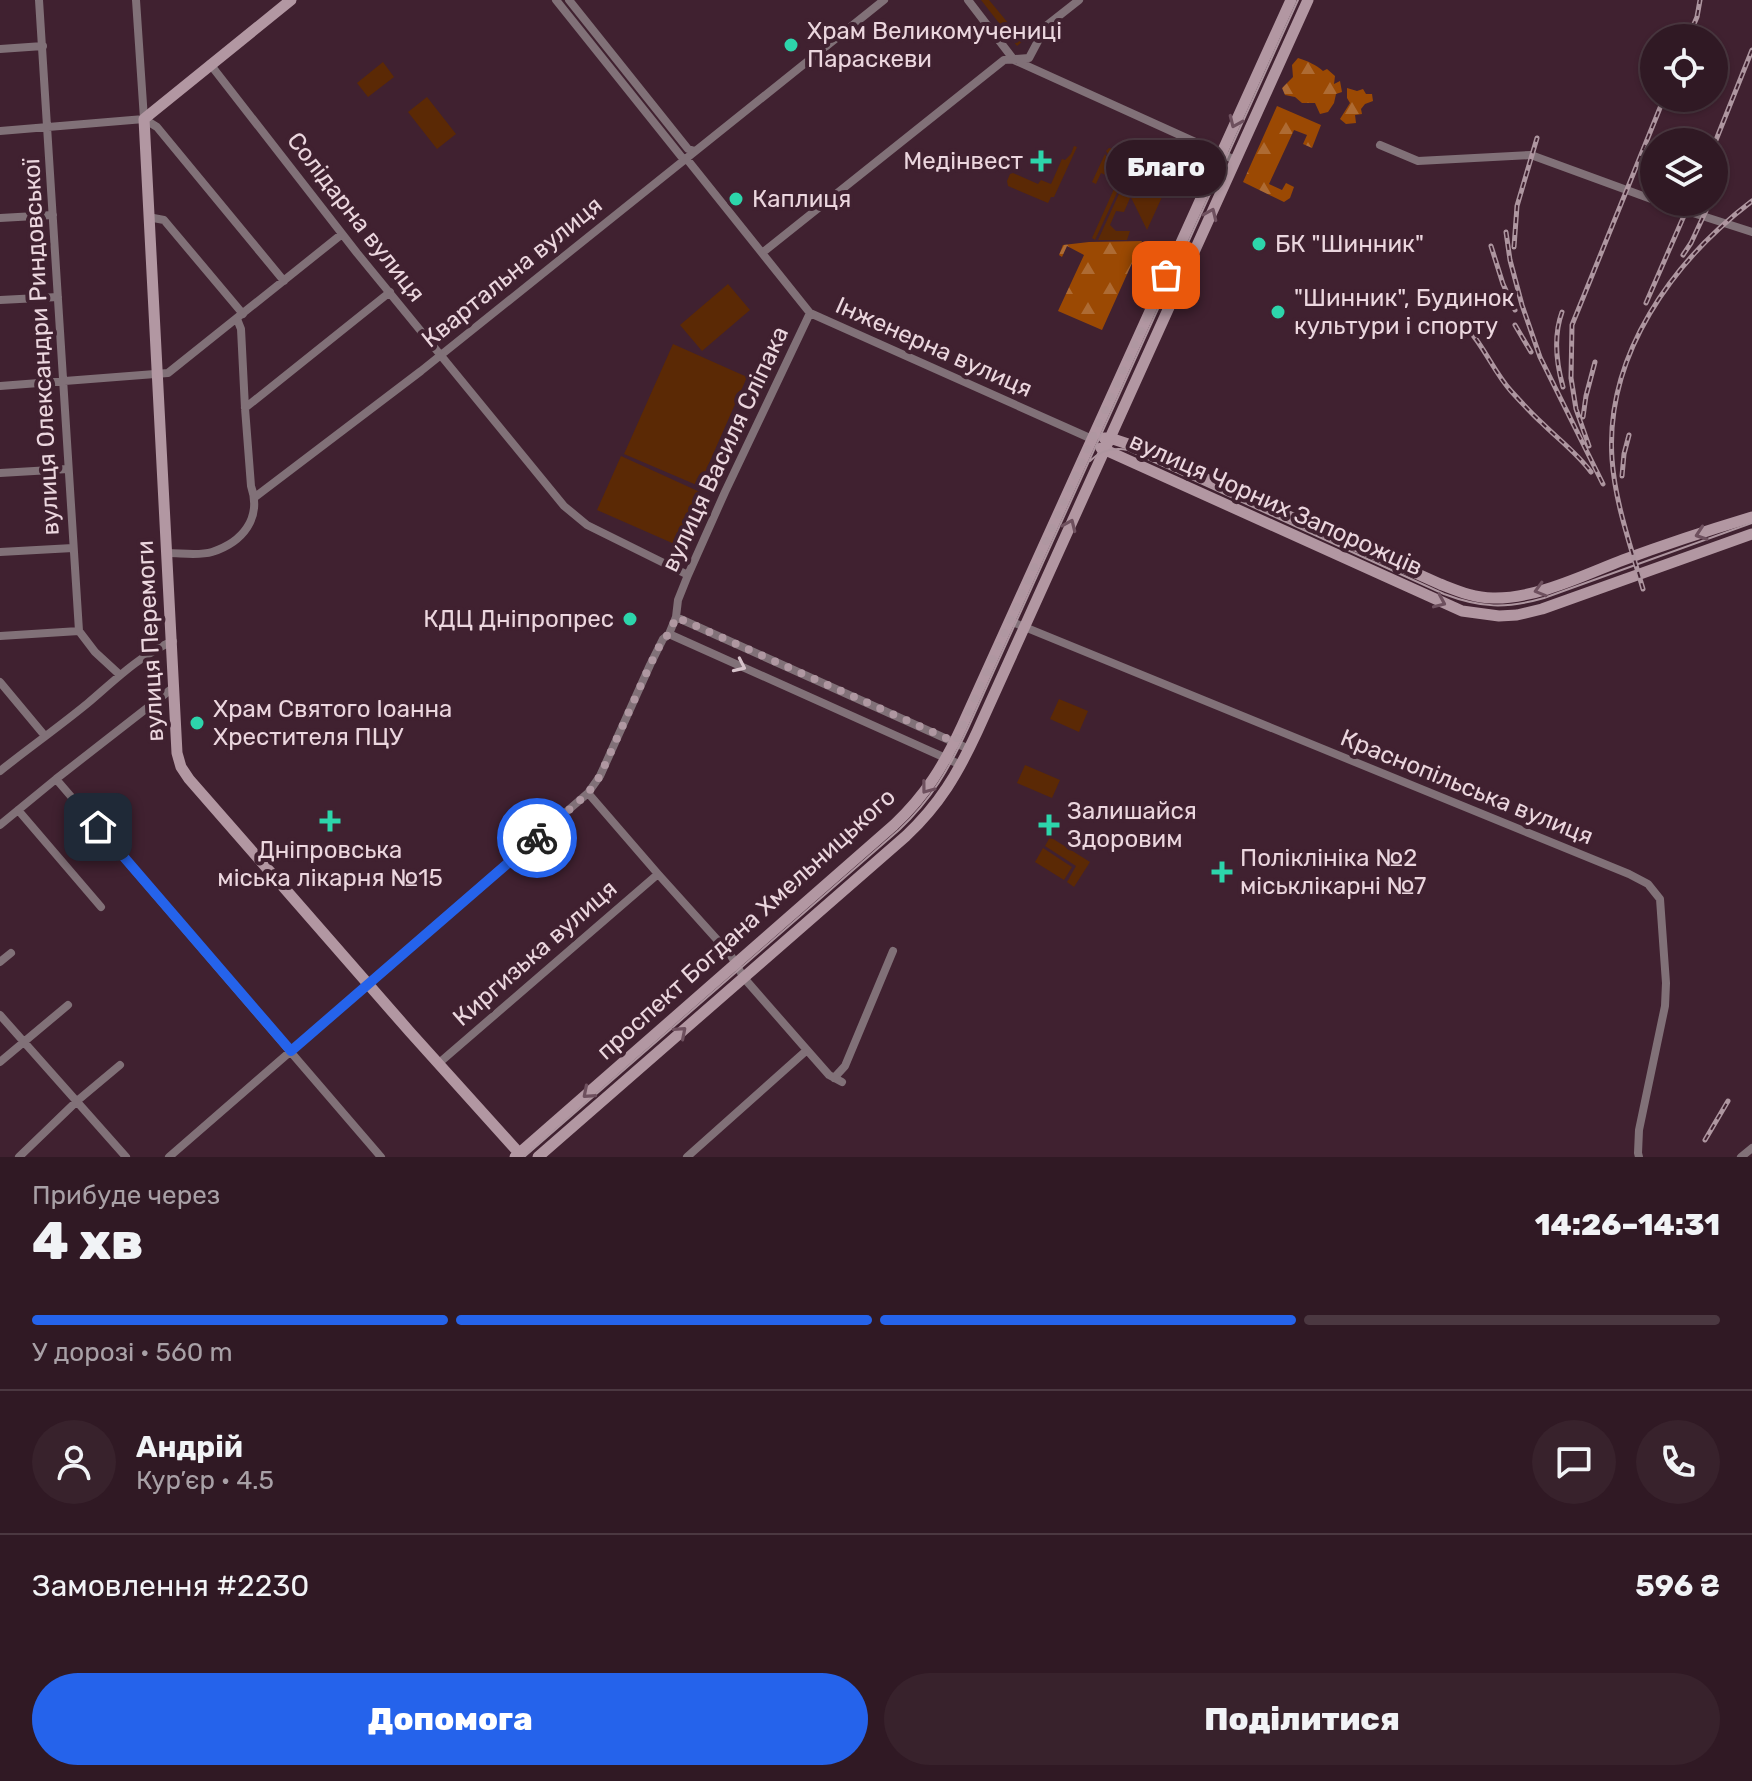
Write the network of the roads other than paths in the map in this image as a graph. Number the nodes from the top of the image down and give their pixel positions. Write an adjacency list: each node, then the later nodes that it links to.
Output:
1 (39, 0): 11 (street, вулиця Олександри Риндовської)
2 (136, 0): 17 (street, вулиця Перемоги)
3 (291, 0): 14 (main road)
4 (556, 0): 23 (street, Інженерна вулиця)
5 (569, 0): 21 (street)
6 (884, 0): 21 (street, Квартальна вулиця)
7 (968, 0): 13 (street)
8 (1079, 0): 13 (street)
9 (1291, 0): 15 (main road, проспект Богдана Хмельницького)
10 (1308, 0): 16 (main road, проспект Богдана Хмельницького)
11 (43, 46): 12 (street); 18 (street, вулиця Олександри Риндовської)
12 (0, 49)
13 (1014, 60): 22 (street); 32 (street)
14 (210, 64): 17 (main road); 31 (street, Солідарна вулиця)
15 (1250, 89): 16 (street); 22 (main road, проспект Богдана Хмельницького, one-way to 22)
16 (1264, 95): 24 (main road, проспект Богдана Хмельницького)
17 (144, 119): 18 (street); 28 (main road, вулиця Перемоги); 33 (street)
18 (48, 128): 19 (street); 26 (street, вулиця Олександри Риндовської)
19 (0, 131)
20 (1380, 145): 25 (street)
21 (695, 151): 23 (street, Квартальна вулиця)
22 (1221, 153): 24 (street); 39 (main road, проспект Богдана Хмельницького)
23 (685, 159): 32 (street, Інженерна вулиця); 41 (street, Квартальна вулиця)
24 (1235, 160): 40 (main road, проспект Богдана Хмельницького, one-way to 24)
25 (1640, 195)
26 (53, 215): 29 (street); 35 (street, вулиця Олександри Риндовської)
27 (1703, 216): 30 (street)
28 (148, 217): 38 (street); 42 (main road, вулиця Перемоги)
29 (0, 218)
30 (1752, 232)
31 (342, 234): 33 (street); 34 (street, Солідарна вулиця)
32 (762, 253): 37 (street, Інженерна вулиця)
33 (284, 281): 38 (street)
34 (390, 292): 41 (street, Солідарна вулиця); 45 (street)
35 (58, 297): 36 (street); 43 (street, вулиця Олександри Риндовської)
36 (0, 300)
37 (810, 313): 47 (street, Інженерна вулиця); 59 (street, вулиця Василя Сліпака)
38 (240, 317): 42 (street); 45 (street)
39 (1146, 319): 40 (main road); 47 (main road, проспект Богдана Хмельницького)
40 (1161, 325): 46 (main road, проспект Богдана Хмельницького)
41 (441, 354): 53 (street, Квартальна вулиця); 59 (street, Солідарна вулиця)
42 (158, 374): 43 (street); 58 (main road, вулиця Перемоги)
43 (64, 381): 44 (street); 49 (street, вулиця Олександри Риндовської)
44 (0, 386)
45 (245, 408): 53 (street)
46 (1110, 438): 47 (main road, вулиця Чорних Запорожців); 48 (main road, проспект Богдана Хмельницького); 51 (main road, вулиця Чорних Запорожців)
47 (1092, 439): 48 (main road, вулиця Чорних Запорожців); 61 (main road, проспект Богдана Хмельницького)
48 (1104, 451): 52 (main road, вулиця Чорних Запорожців); 62 (main road, проспект Богдана Хмельницького, one-way to 48)
49 (68, 469): 50 (street); 56 (street, вулиця Олександри Риндовської)
50 (0, 473)
51 (1202, 477): 52 (main road); 54 (main road, вулиця Чорних Запорожців, one-way to 51)
52 (1196, 490): 55 (main road, вулиця Чорних Запорожців, one-way to 55)
53 (255, 497): 58 (street)
54 (1750, 516)
55 (1752, 534)
56 (73, 548): 57 (street); 63 (street, вулиця Олександри Риндовської)
57 (0, 552)
58 (168, 553): 66 (main road, вулиця Перемоги)
59 (688, 575): 60 (street, вулиця Василя Сліпака)
60 (676, 617): 64 (street, вулиця Василя Сліпака); 71 (street)
61 (1010, 621): 62 (street, Краснопільська вулиця); 71 (main road, проспект Богдана Хмельницького)
62 (1024, 627): 72 (main road, проспект Богдана Хмельницького); 105 (street, Краснопільська вулиця)
63 (79, 631): 65 (street); 67 (street)
64 (669, 634): 73 (street, one-way to 73); 77 (street, вулиця Василя Сліпака)
65 (0, 636)
66 (173, 641): 67 (street); 69 (main road, вулиця Перемоги)
67 (120, 675): 70 (street)
68 (0, 682): 70 (street)
69 (174, 687): 76 (street); 87 (main road, вулиця Перемоги)
70 (45, 736): 75 (street)
71 (955, 742): 72 (street); 73 (main road, проспект Богдана Хмельницького)
72 (969, 749): 74 (main road, проспект Богдана Хмельницького)
73 (946, 759): 74 (street); 85 (main road, проспект Богдана Хмельницького, one-way to 85)
74 (961, 765): 86 (main road, проспект Богдана Хмельницького)
75 (0, 771)
76 (56, 779): 78 (street); 92 (street)
77 (588, 793): 80 (street); 87 (street, вулиця Василя Сліпака)
78 (18, 810): 79 (street); 81 (street)
79 (0, 825)
80 (658, 874): 85 (street); 94 (street, Киргизька вулиця)
81 (101, 907)
82 (893, 951): 91 (street)
83 (11, 953): 84 (street)
84 (0, 962)
85 (736, 964): 86 (street); 98 (main road, проспект Богдана Хмельницького, one-way to 98)
86 (744, 978): 91 (street); 103 (main road, проспект Богдана Хмельницького, one-way to 86)
87 (369, 985): 92 (street, вулиця Василя Сліпака); 94 (main road, вулиця Перемоги)
88 (68, 1005): 90 (street)
89 (0, 1015): 90 (street)
90 (23, 1041): 93 (street); 96 (street)
91 (807, 1050): 104 (street)
92 (291, 1051): 101 (street, вулиця Василя Сліпака); 102 (street)
93 (0, 1062)
94 (439, 1063): 98 (main road, вулиця Перемоги)
95 (120, 1065): 96 (street)
96 (77, 1101): 99 (street); 100 (street)
97 (1752, 1148): 106 (street)
98 (519, 1156)
99 (19, 1157)
100 (126, 1157)
101 (169, 1157)
102 (381, 1157)
103 (538, 1157)
104 (687, 1157)
105 (1639, 1157)
106 (1741, 1157)

